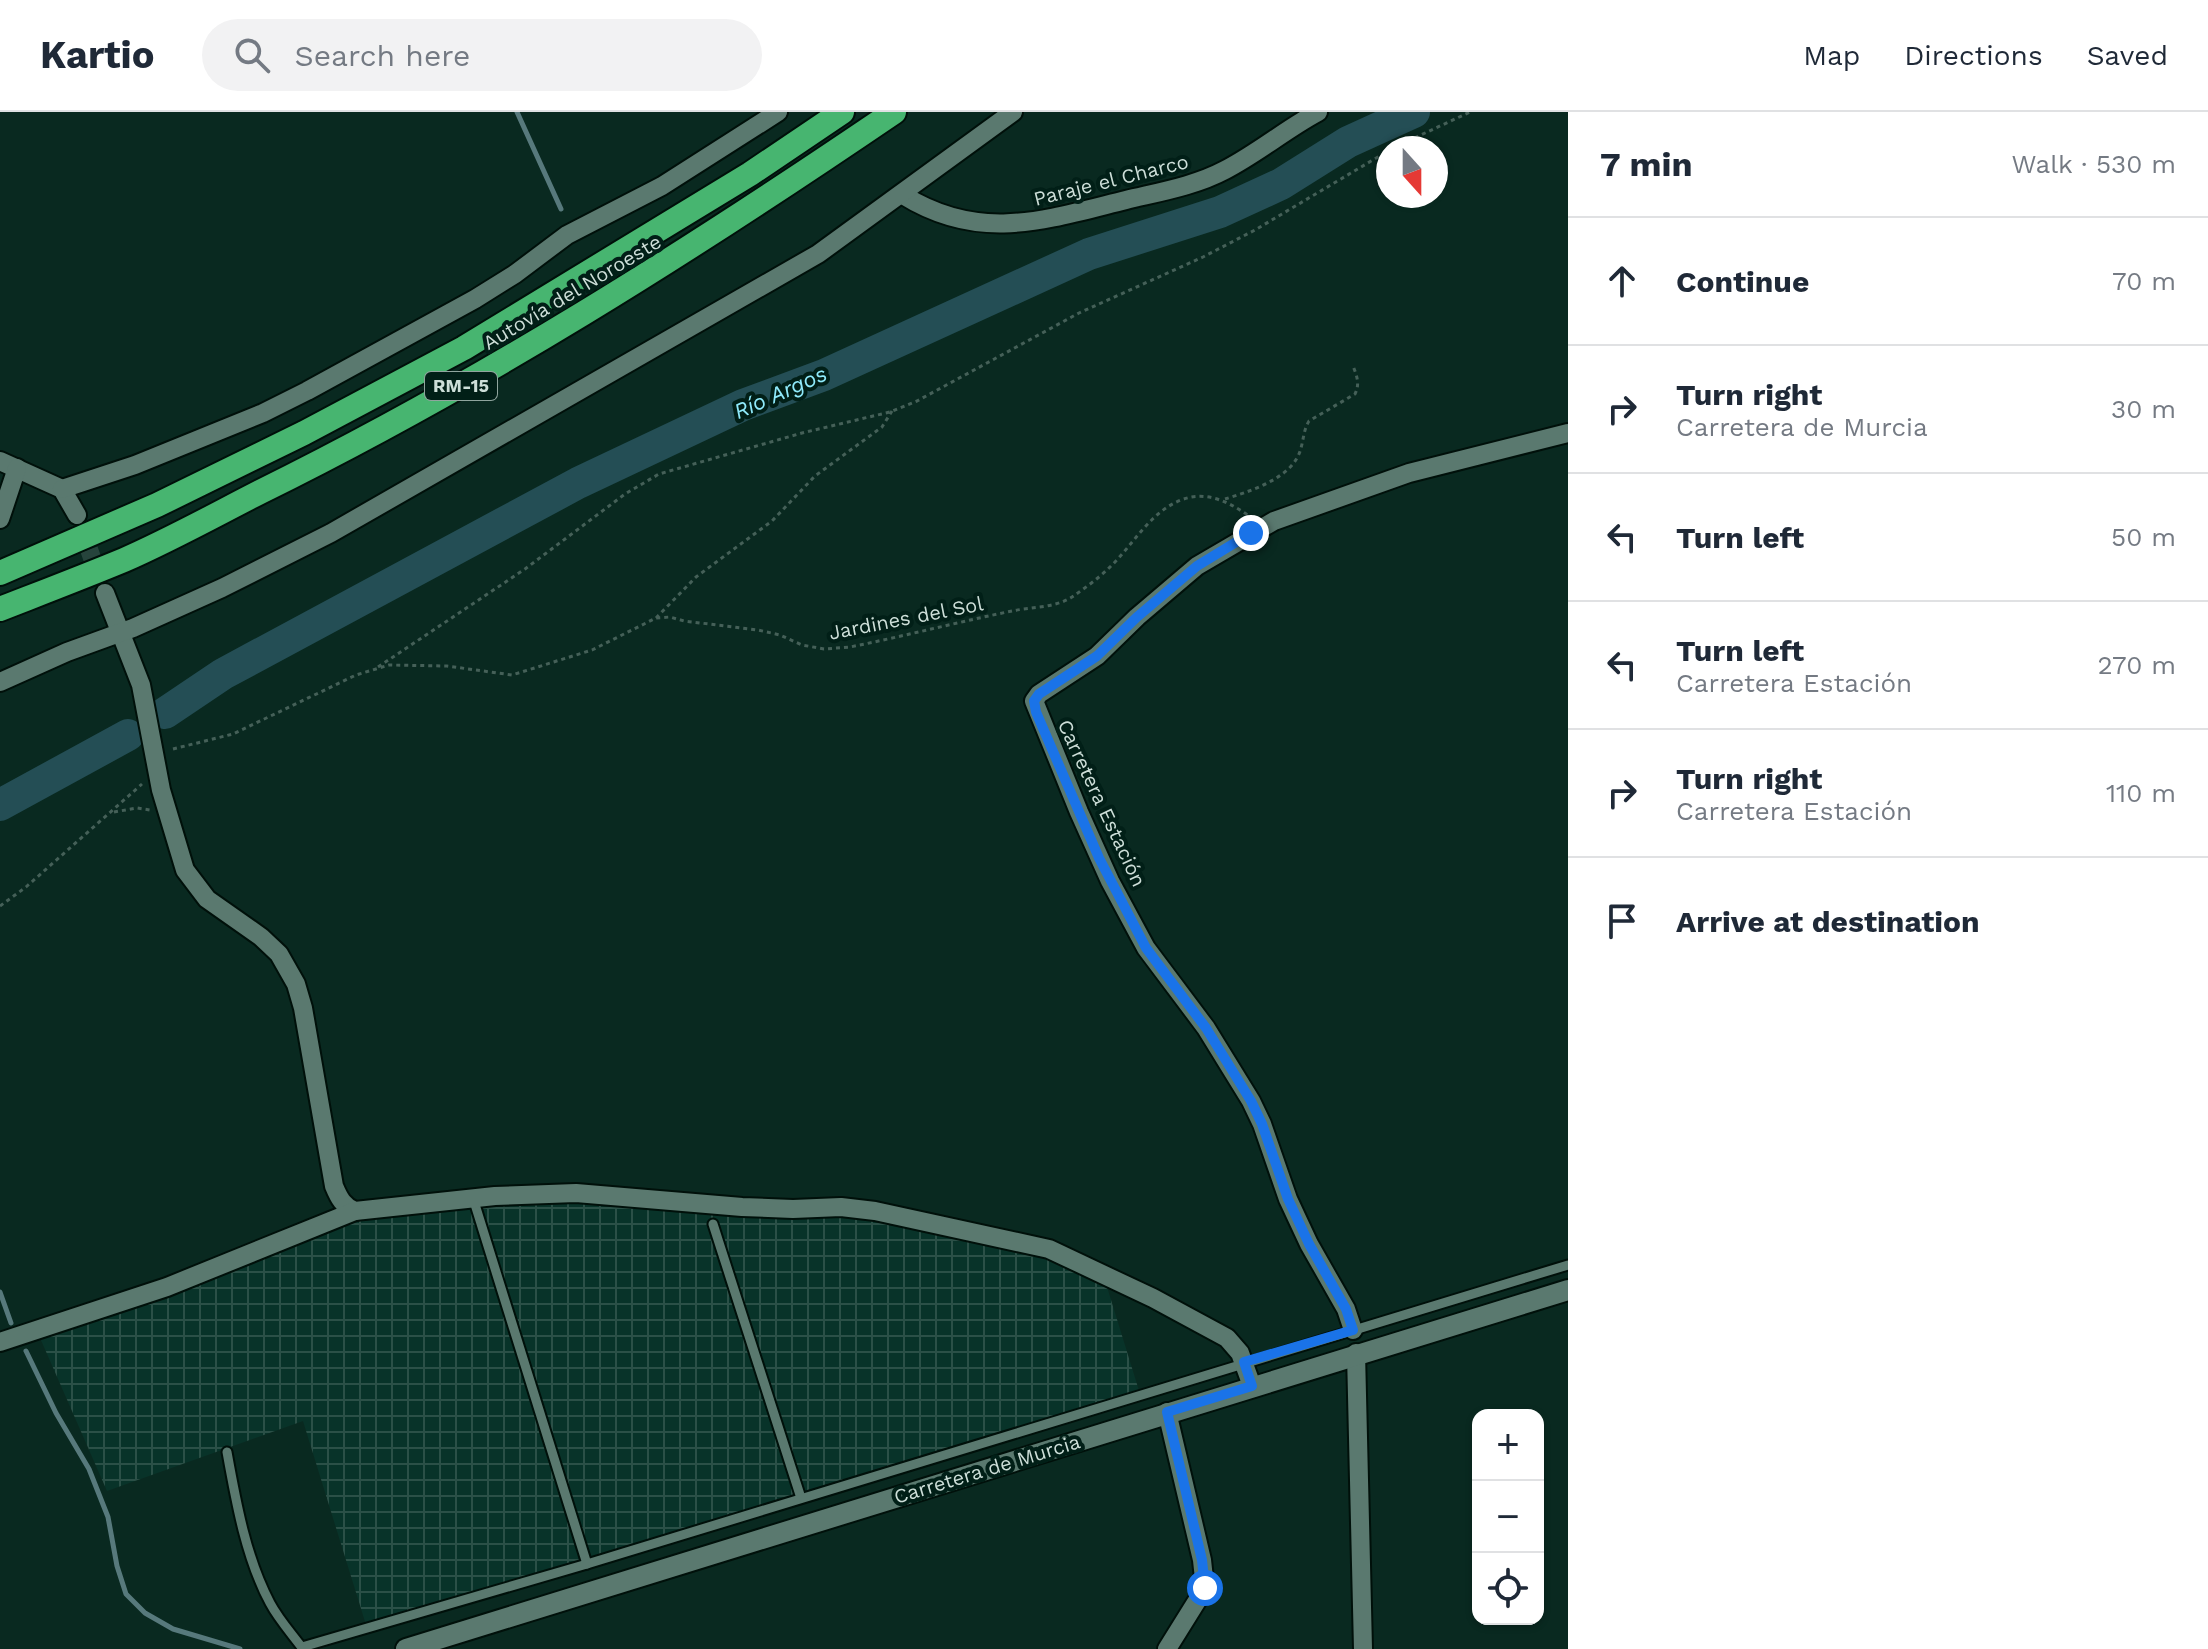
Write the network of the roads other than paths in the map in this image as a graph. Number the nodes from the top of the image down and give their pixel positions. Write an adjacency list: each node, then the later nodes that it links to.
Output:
1 (778, 112): 9 (street)
2 (842, 112): 12 (highway, Autovía del Noroeste / RM-15)
3 (894, 112): 14 (highway, Autovía del Noroeste / RM-15)
4 (1013, 112): 6 (street)
5 (1318, 112): 6 (street, Paraje el Charco)
6 (903, 195): 15 (street)
7 (1568, 433): 22 (street, Carretera Estación)
8 (8, 464): 9 (street); 11 (street)
9 (62, 489): 10 (street)
10 (77, 515)
11 (0, 519)
12 (0, 573)
13 (105, 593): 15 (street)
14 (0, 609)
15 (121, 633): 16 (street); 18 (street)
16 (0, 682)
17 (473, 1198): 18 (street); 25 (street); 30 (lane)
18 (355, 1211): 23 (street)
19 (713, 1224): 29 (lane)
20 (1568, 1265): 22 (lane)
21 (1568, 1290): 24 (main road, Carretera de Murcia)
22 (1353, 1330): 25 (lane)
23 (0, 1342)
24 (1356, 1353): 26 (main road, Carretera de Murcia); 34 (street)
25 (1244, 1362): 26 (street); 29 (lane)
26 (1252, 1386): 27 (main road, Carretera de Murcia)
27 (1167, 1412): 32 (main road, Carretera de Murcia); 33 (street)
28 (227, 1452): 31 (lane)
29 (801, 1498): 30 (lane)
30 (587, 1564): 31 (lane)
31 (302, 1648)
32 (406, 1649)
33 (1167, 1649)
34 (1363, 1649)

